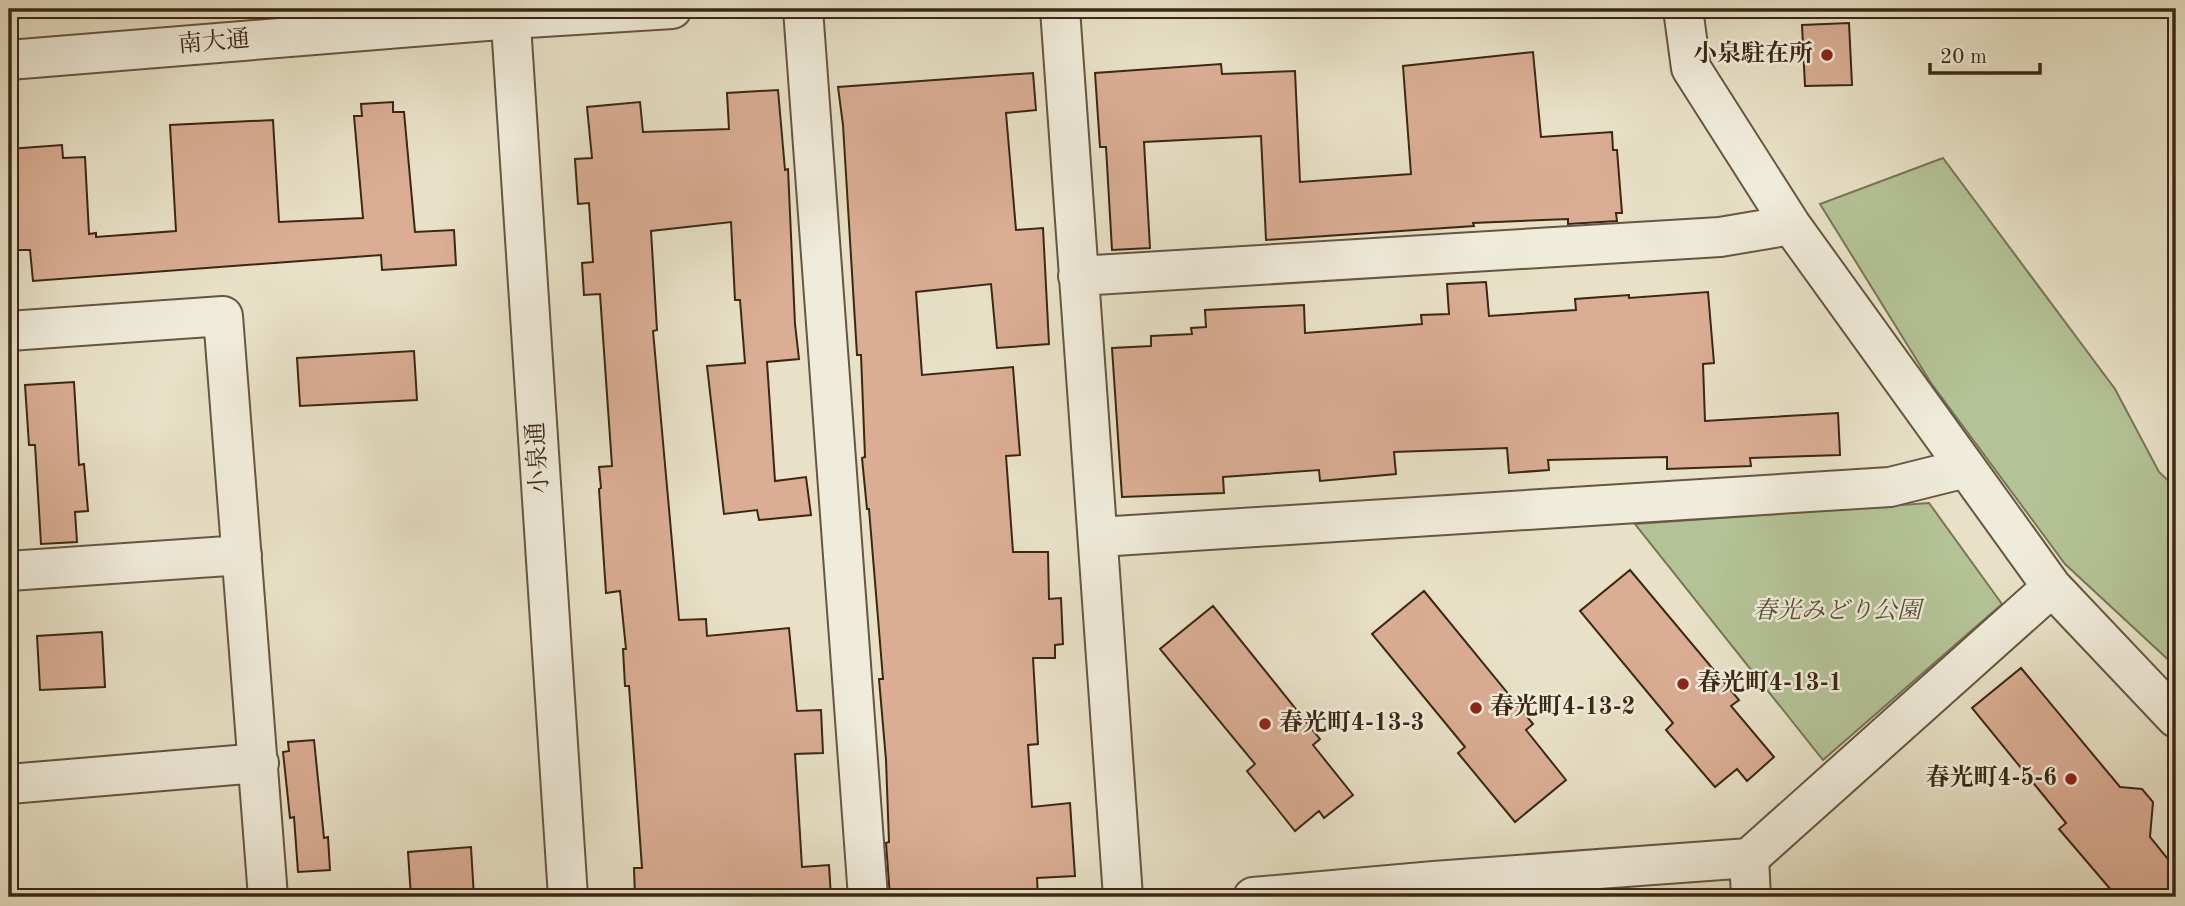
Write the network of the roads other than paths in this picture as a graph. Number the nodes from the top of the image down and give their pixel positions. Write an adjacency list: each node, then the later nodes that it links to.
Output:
1 (672, 9): 5 (street, 南大通)
2 (803, 9): 21 (street)
3 (1060, 9): 8 (street)
4 (1683, 9): 7 (street)
5 (510, 14): 6 (street, 南大通); 20 (street, 小泉通)
6 (9, 60)
7 (1791, 225): 8 (street); 10 (street)
8 (1078, 276): 11 (street)
9 (9, 331): 12 (street)
10 (1966, 468): 11 (street); 14 (street)
11 (1099, 537): 22 (street)
12 (242, 555): 13 (street); 16 (street)
13 (9, 571)
14 (2052, 587): 15 (street); 18 (street)
15 (2176, 718)
16 (259, 763): 17 (street); 19 (street)
17 (9, 784)
18 (1749, 858): 23 (street); 24 (street)
19 (268, 897)
20 (568, 897)
21 (868, 897)
22 (1123, 897)
23 (1253, 897)
24 (1751, 897)

